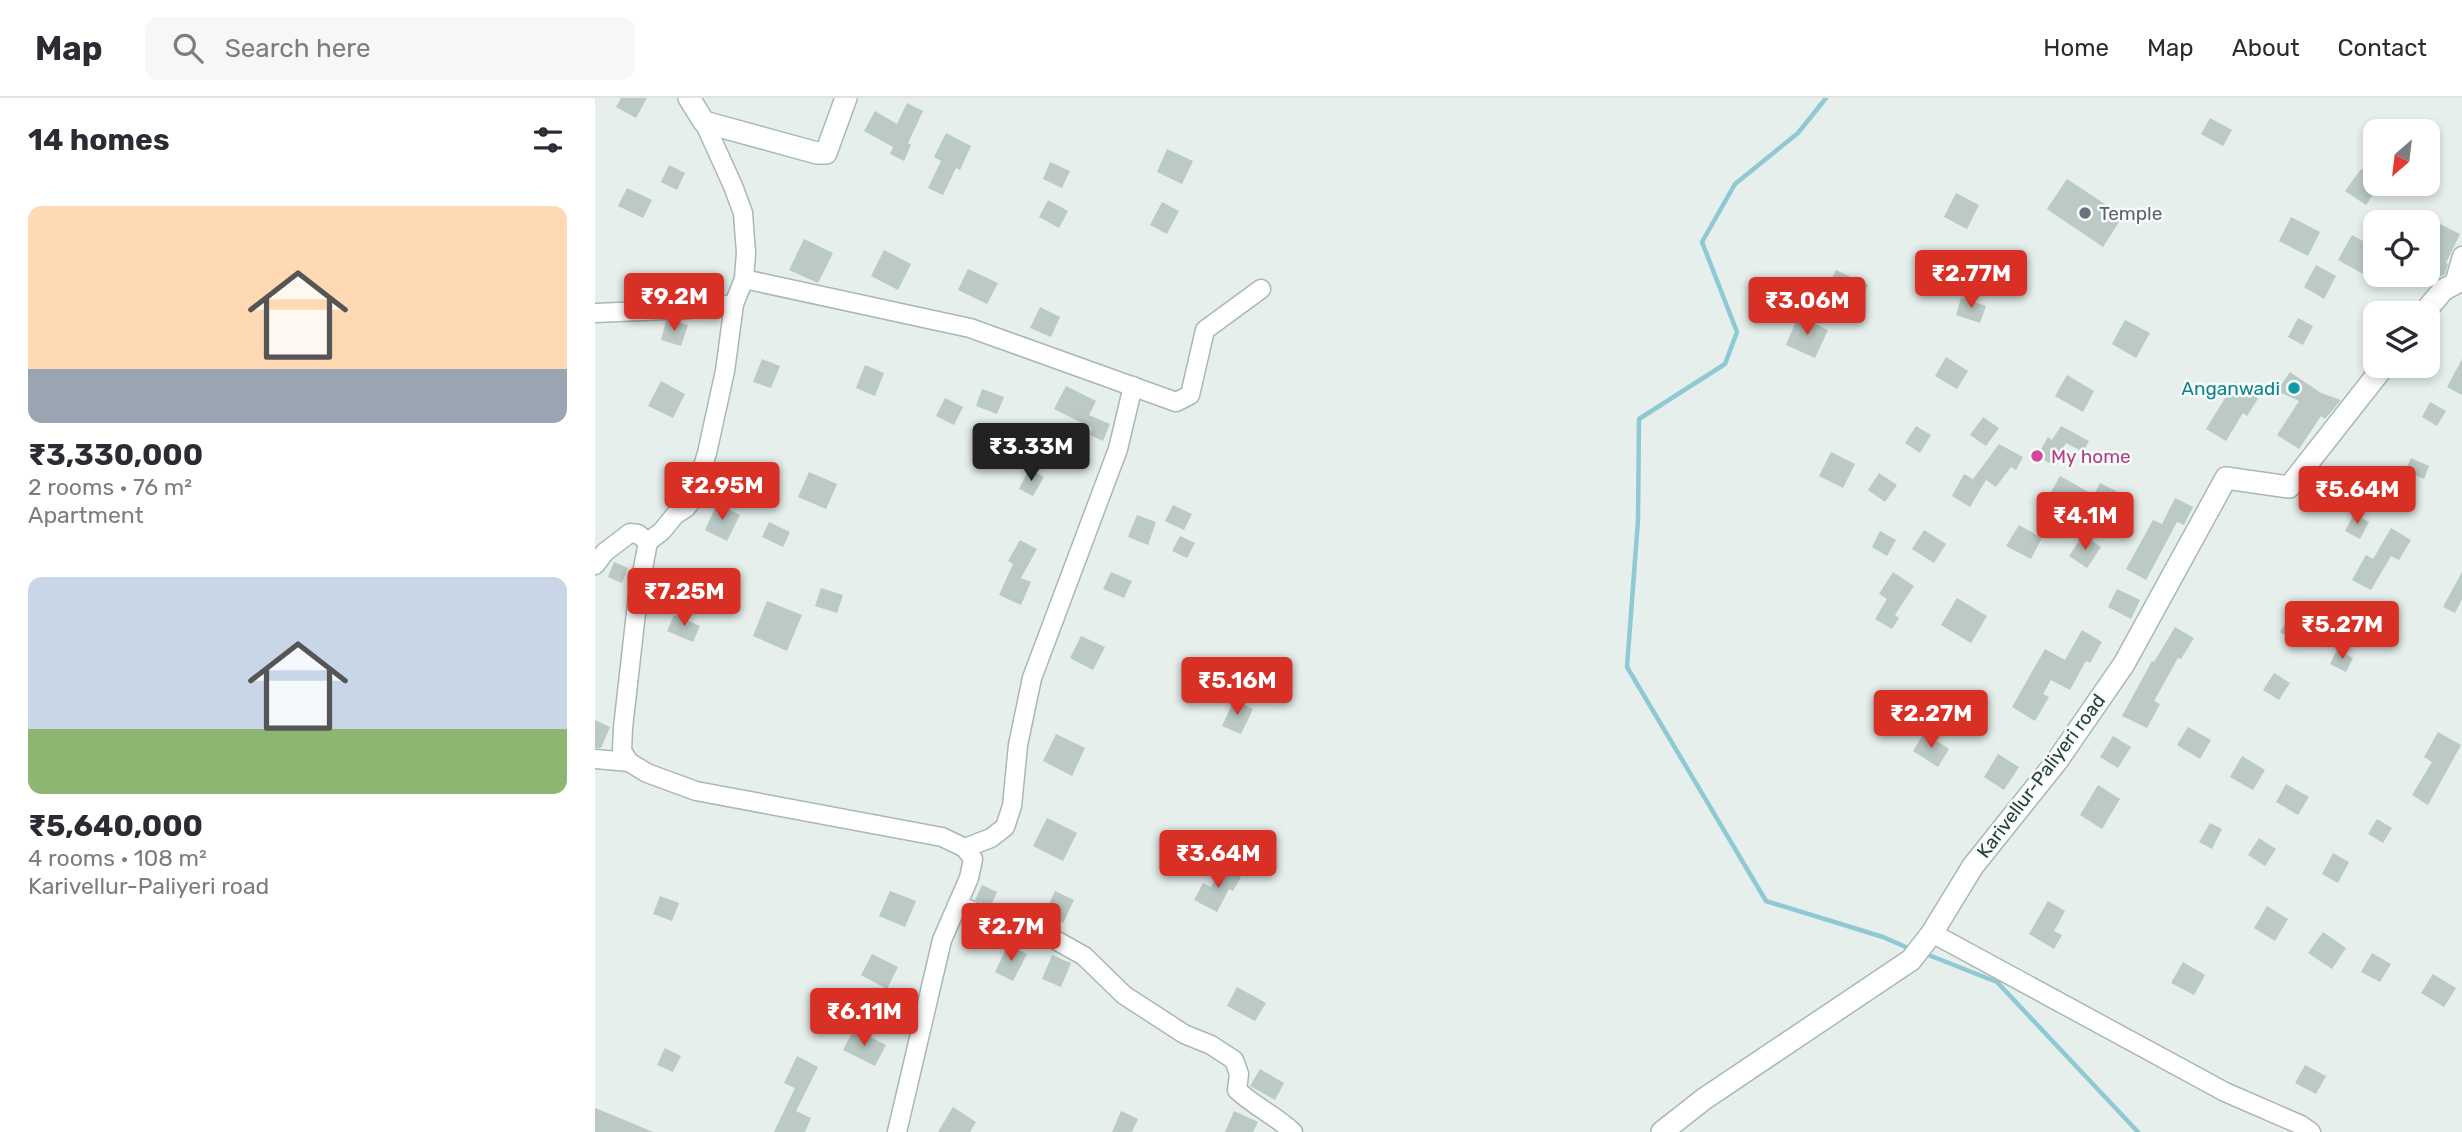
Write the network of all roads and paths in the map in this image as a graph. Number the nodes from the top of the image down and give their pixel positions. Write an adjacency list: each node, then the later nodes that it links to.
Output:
1 (689, 98): 3 (street)
2 (846, 98): 3 (street)
3 (703, 122): 5 (street)
4 (2462, 256): 6 (street)
5 (744, 279): 9 (street); 12 (street)
6 (2458, 282): 8 (street)
7 (1261, 289): 12 (street)
8 (2434, 301)
9 (734, 304): 10 (street); 13 (street)
10 (595, 313)
11 (2375, 378): 19 (street, Karivellur-Paliyeri road)
12 (1133, 386): 17 (street)
13 (648, 541): 14 (street); 16 (street)
14 (595, 565)
15 (595, 759): 16 (street)
16 (629, 762): 17 (street)
17 (965, 848): 18 (street)
18 (957, 905): 20 (street); 21 (street)
19 (1932, 933): 22 (street, Karivellur-Paliyeri road); 23 (street)
20 (897, 1132)
21 (1293, 1132)
22 (1662, 1132)
23 (2311, 1132)

